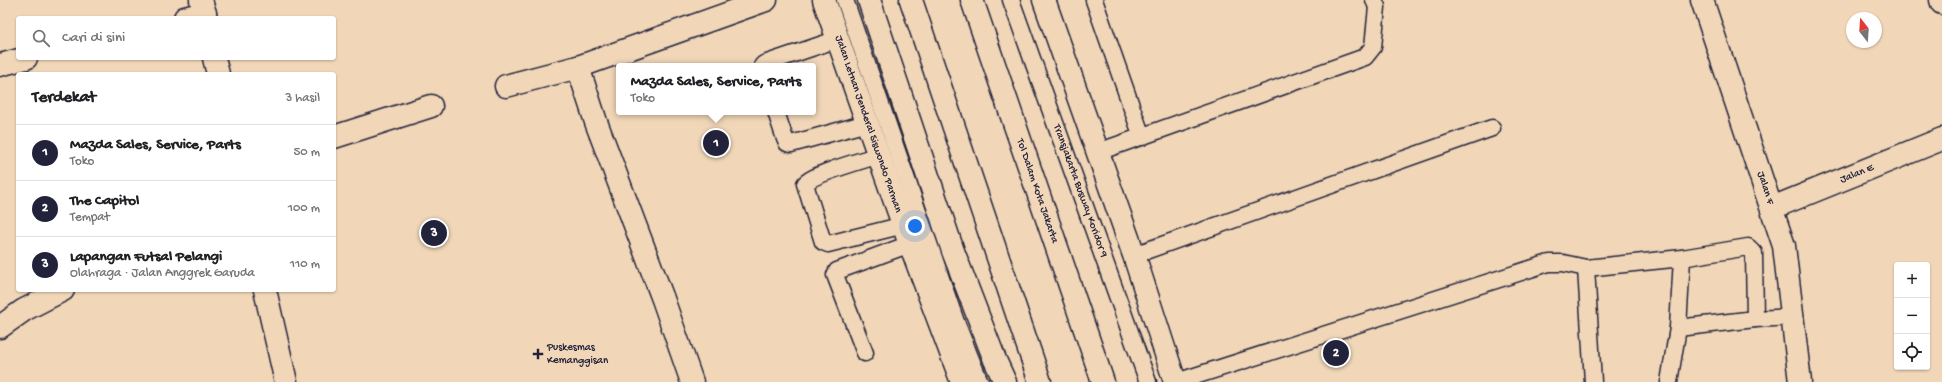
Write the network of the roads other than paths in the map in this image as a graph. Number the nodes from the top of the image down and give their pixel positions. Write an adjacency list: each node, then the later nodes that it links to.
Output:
1 (766, 0): 17 (main road)
2 (824, 0): 12 (main road, Jalan Letnan Jenderal Siswondo Parman)
3 (845, 0): 44 (lane)
4 (869, 0): 45 (main road)
5 (911, 0): 46 (main road)
6 (972, 0): 47 (main road, Tol Dalam Kota Jakarta)
7 (1011, 0): 48 (lane, Transjakarta Busway Koridor 9)
8 (1044, 0): 27 (main road)
9 (1094, 0): 25 (lane)
10 (1374, 0): 25 (lane)
11 (1702, 0): 29 (main road, Jalan F)
12 (838, 39): 15 (lane); 22 (main road, Jalan Letnan Jenderal Siswondo Parman)
13 (19, 60): 16 (main road)
14 (214, 60): 18 (main road)
15 (767, 63)
16 (0, 65)
17 (578, 67): 19 (main road); 42 (main road)
18 (218, 72)
19 (506, 86)
20 (431, 106): 24 (main road)
21 (777, 115): 22 (lane)
22 (867, 123): 28 (main road, Jalan Letnan Jenderal Siswondo Parman)
23 (1492, 128): 31 (lane)
24 (336, 136)
25 (1142, 137): 27 (lane)
26 (1942, 140): 29 (main road, Jalan E)
27 (1098, 152): 31 (main road)
28 (879, 155): 30 (main road, Jalan Letnan Jenderal Siswondo Parman); 30 (lane)
29 (1772, 208): 36 (main road, Jalan F)
30 (907, 235): 40 (lane); 43 (main road, Jalan Letnan Jenderal Siswondo Parman)
31 (1134, 255): 49 (main road)
32 (1682, 258): 33 (lane); 37 (lane); 39 (lane)
33 (1586, 268): 49 (lane); 50 (lane)
34 (59, 292): 38 (main road)
35 (265, 292): 41 (main road)
36 (1793, 317): 37 (lane); 52 (main road, Jalan F)
37 (1755, 319): 39 (lane)
38 (0, 327)
39 (1678, 328): 51 (lane)
40 (865, 353)
41 (286, 382)
42 (692, 382)
43 (962, 382)
44 (980, 382)
45 (1006, 382)
46 (1040, 382)
47 (1103, 382)
48 (1148, 382)
49 (1176, 382)
50 (1593, 382)
51 (1669, 382)
52 (1800, 382)

